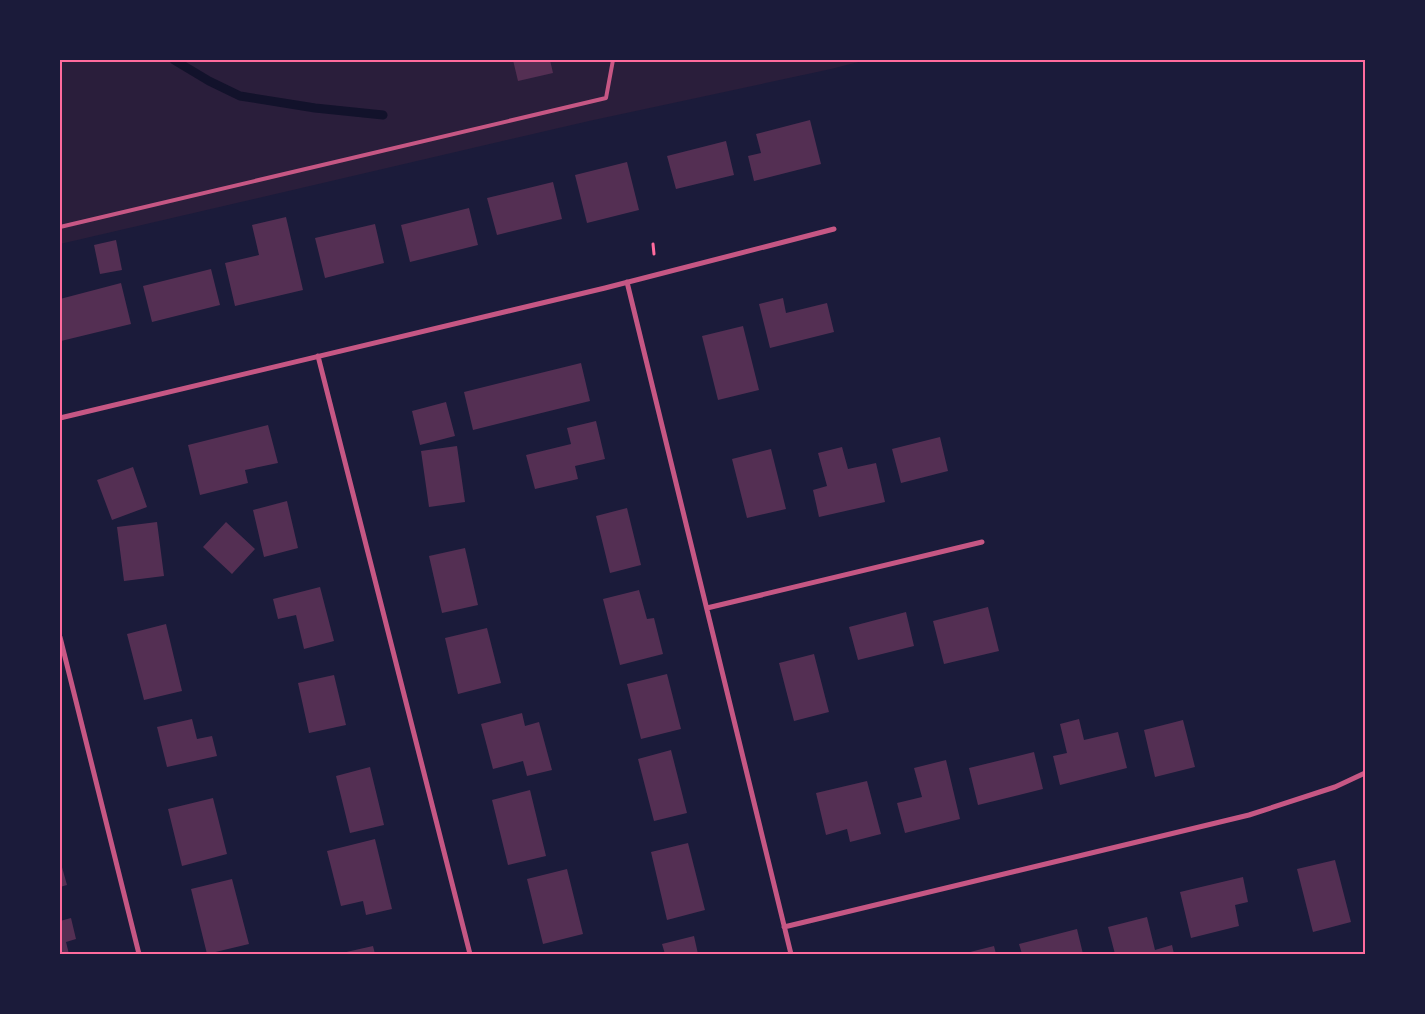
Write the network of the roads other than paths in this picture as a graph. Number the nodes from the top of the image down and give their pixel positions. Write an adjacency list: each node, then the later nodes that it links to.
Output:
1 (613, 60): 2 (lane)
2 (60, 227)
3 (834, 229): 4 (street)
4 (627, 282): 5 (street); 8 (street)
5 (318, 356): 6 (street); 13 (street)
6 (60, 418)
7 (982, 542): 8 (street)
8 (707, 608): 11 (street)
9 (60, 637): 12 (street)
10 (1365, 773): 11 (street)
11 (784, 927): 14 (street)
12 (138, 954)
13 (470, 954)
14 (791, 954)

